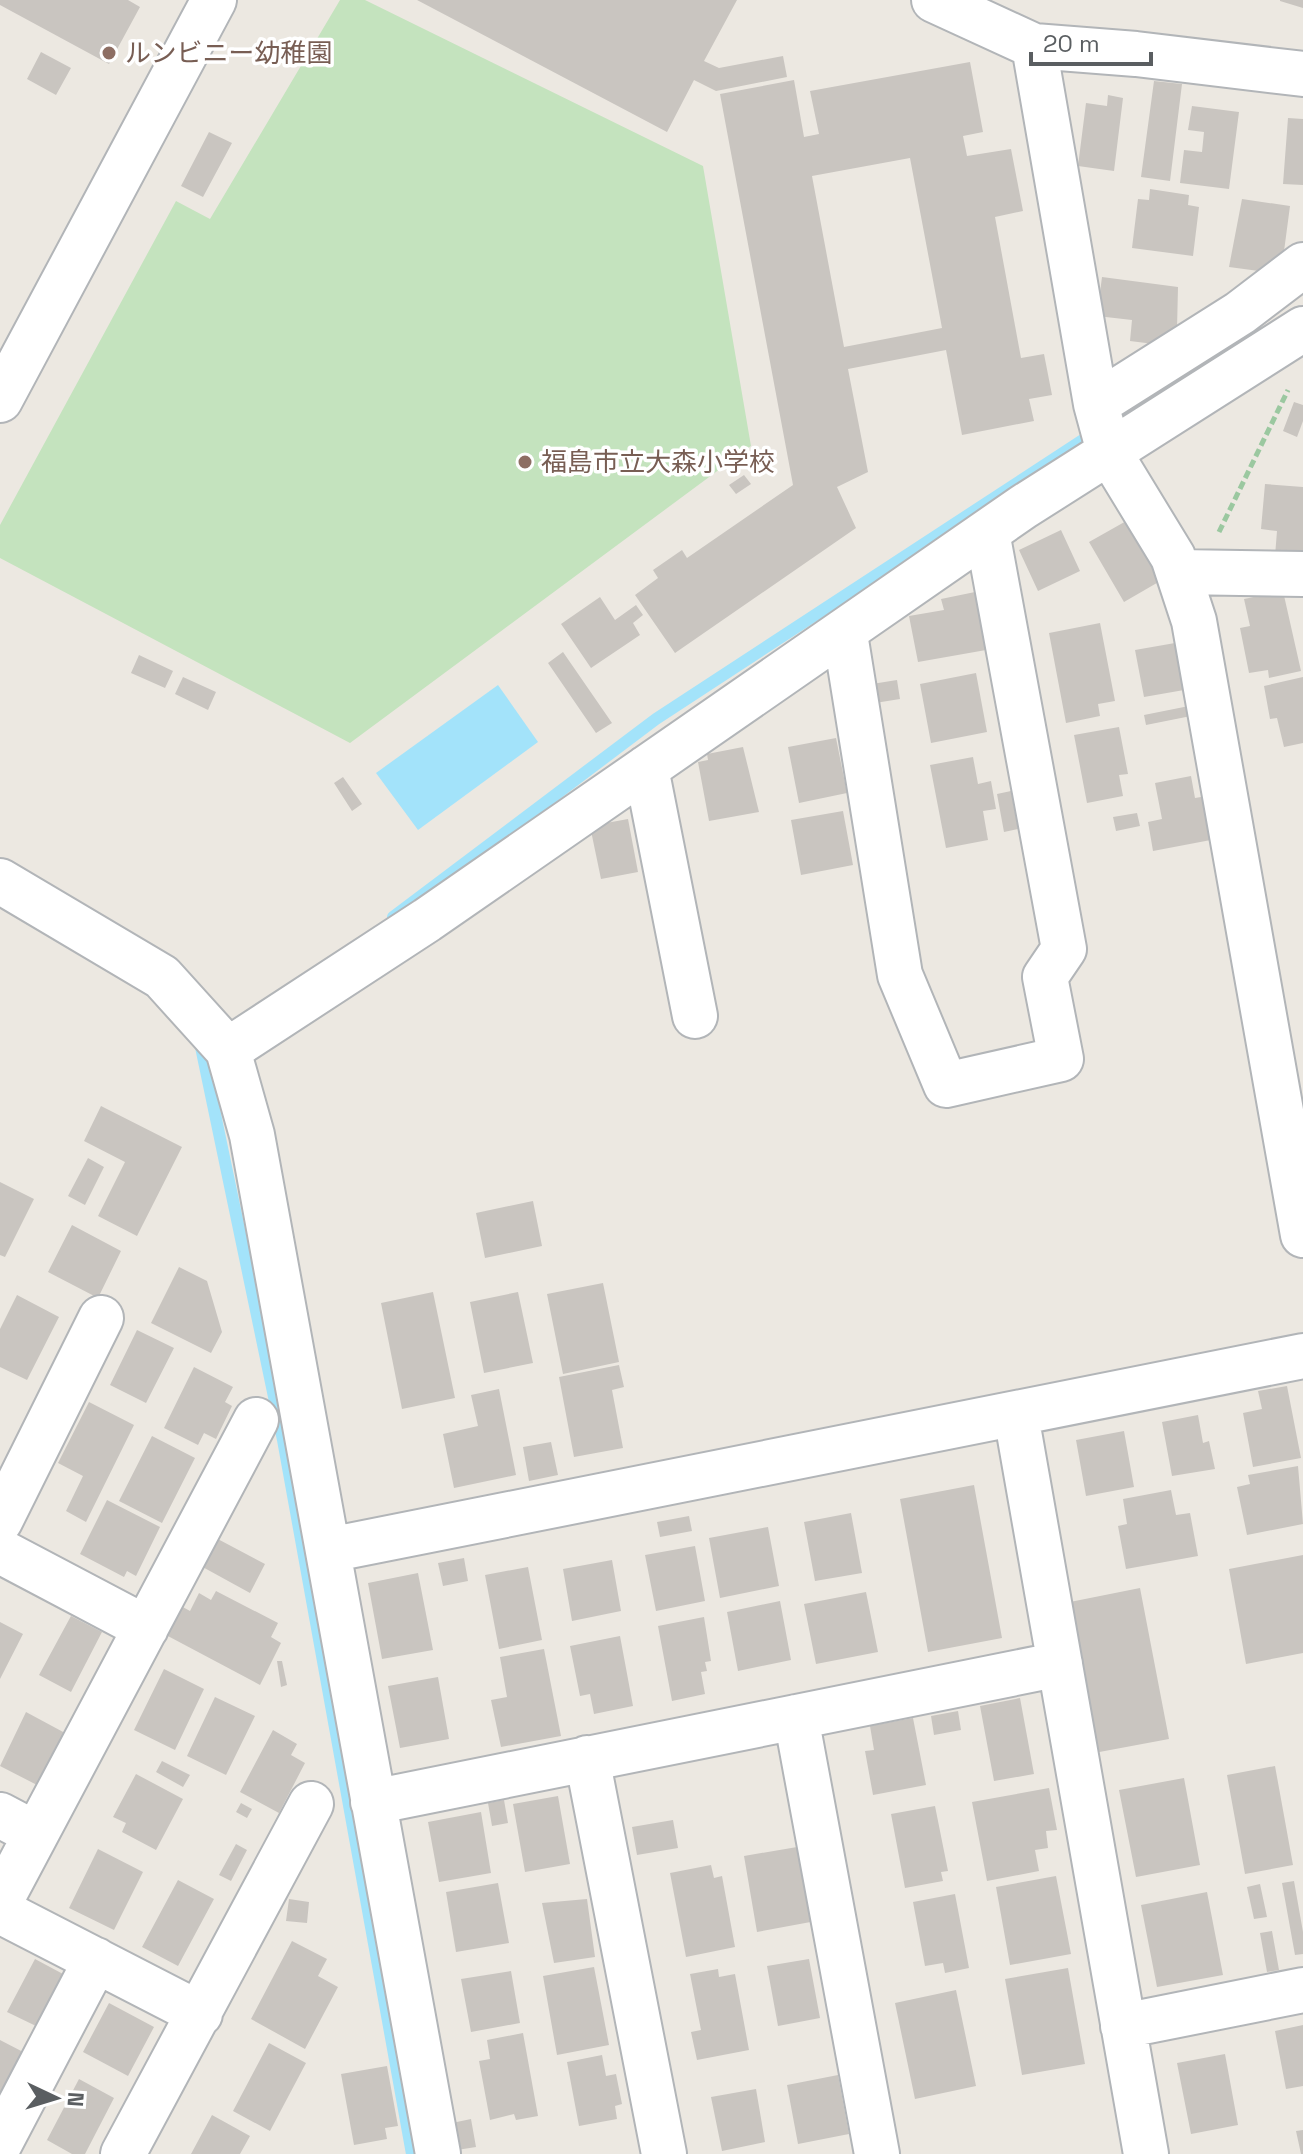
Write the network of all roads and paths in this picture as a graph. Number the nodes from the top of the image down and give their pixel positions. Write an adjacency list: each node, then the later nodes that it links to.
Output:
1 (214, 0): 8 (street)
2 (934, 0): 3 (street)
3 (1034, 46): 4 (street); 9 (street)
4 (1303, 74)
5 (1303, 265): 9 (street)
6 (1303, 329): 9 (street)
7 (1292, 381): 11 (path)
8 (0, 400)
9 (1103, 427): 10 (street); 11 (street)
10 (987, 532): 13 (street); 13 (street)
11 (1191, 571): 12 (street); 18 (street)
12 (1303, 574)
13 (845, 634): 14 (street)
14 (646, 768): 16 (street); 17 (street)
15 (0, 881): 17 (street)
16 (695, 1016)
17 (228, 1050): 24 (street)
18 (1303, 1235)
19 (101, 1318): 23 (street)
20 (1303, 1356): 21 (street)
21 (1016, 1415): 24 (street); 27 (street)
22 (256, 1420): 26 (street)
23 (0, 1521)
24 (329, 1550): 30 (street)
25 (0, 1551): 26 (street)
26 (146, 1628): 32 (street)
27 (1060, 1664): 28 (street); 38 (street)
28 (796, 1717): 29 (street); 43 (street)
29 (587, 1758): 30 (street); 42 (street)
30 (373, 1802): 41 (street)
31 (311, 1804): 37 (street)
32 (18, 1825): 33 (street)
33 (0, 1902)
34 (0, 1911): 35 (street)
35 (96, 1960): 37 (street); 39 (street)
36 (1303, 1990): 38 (street)
37 (200, 2014): 40 (street)
38 (1123, 2026): 44 (street)
39 (0, 2143)
40 (123, 2154)
41 (438, 2154)
42 (664, 2154)
43 (877, 2154)
44 (1146, 2154)

